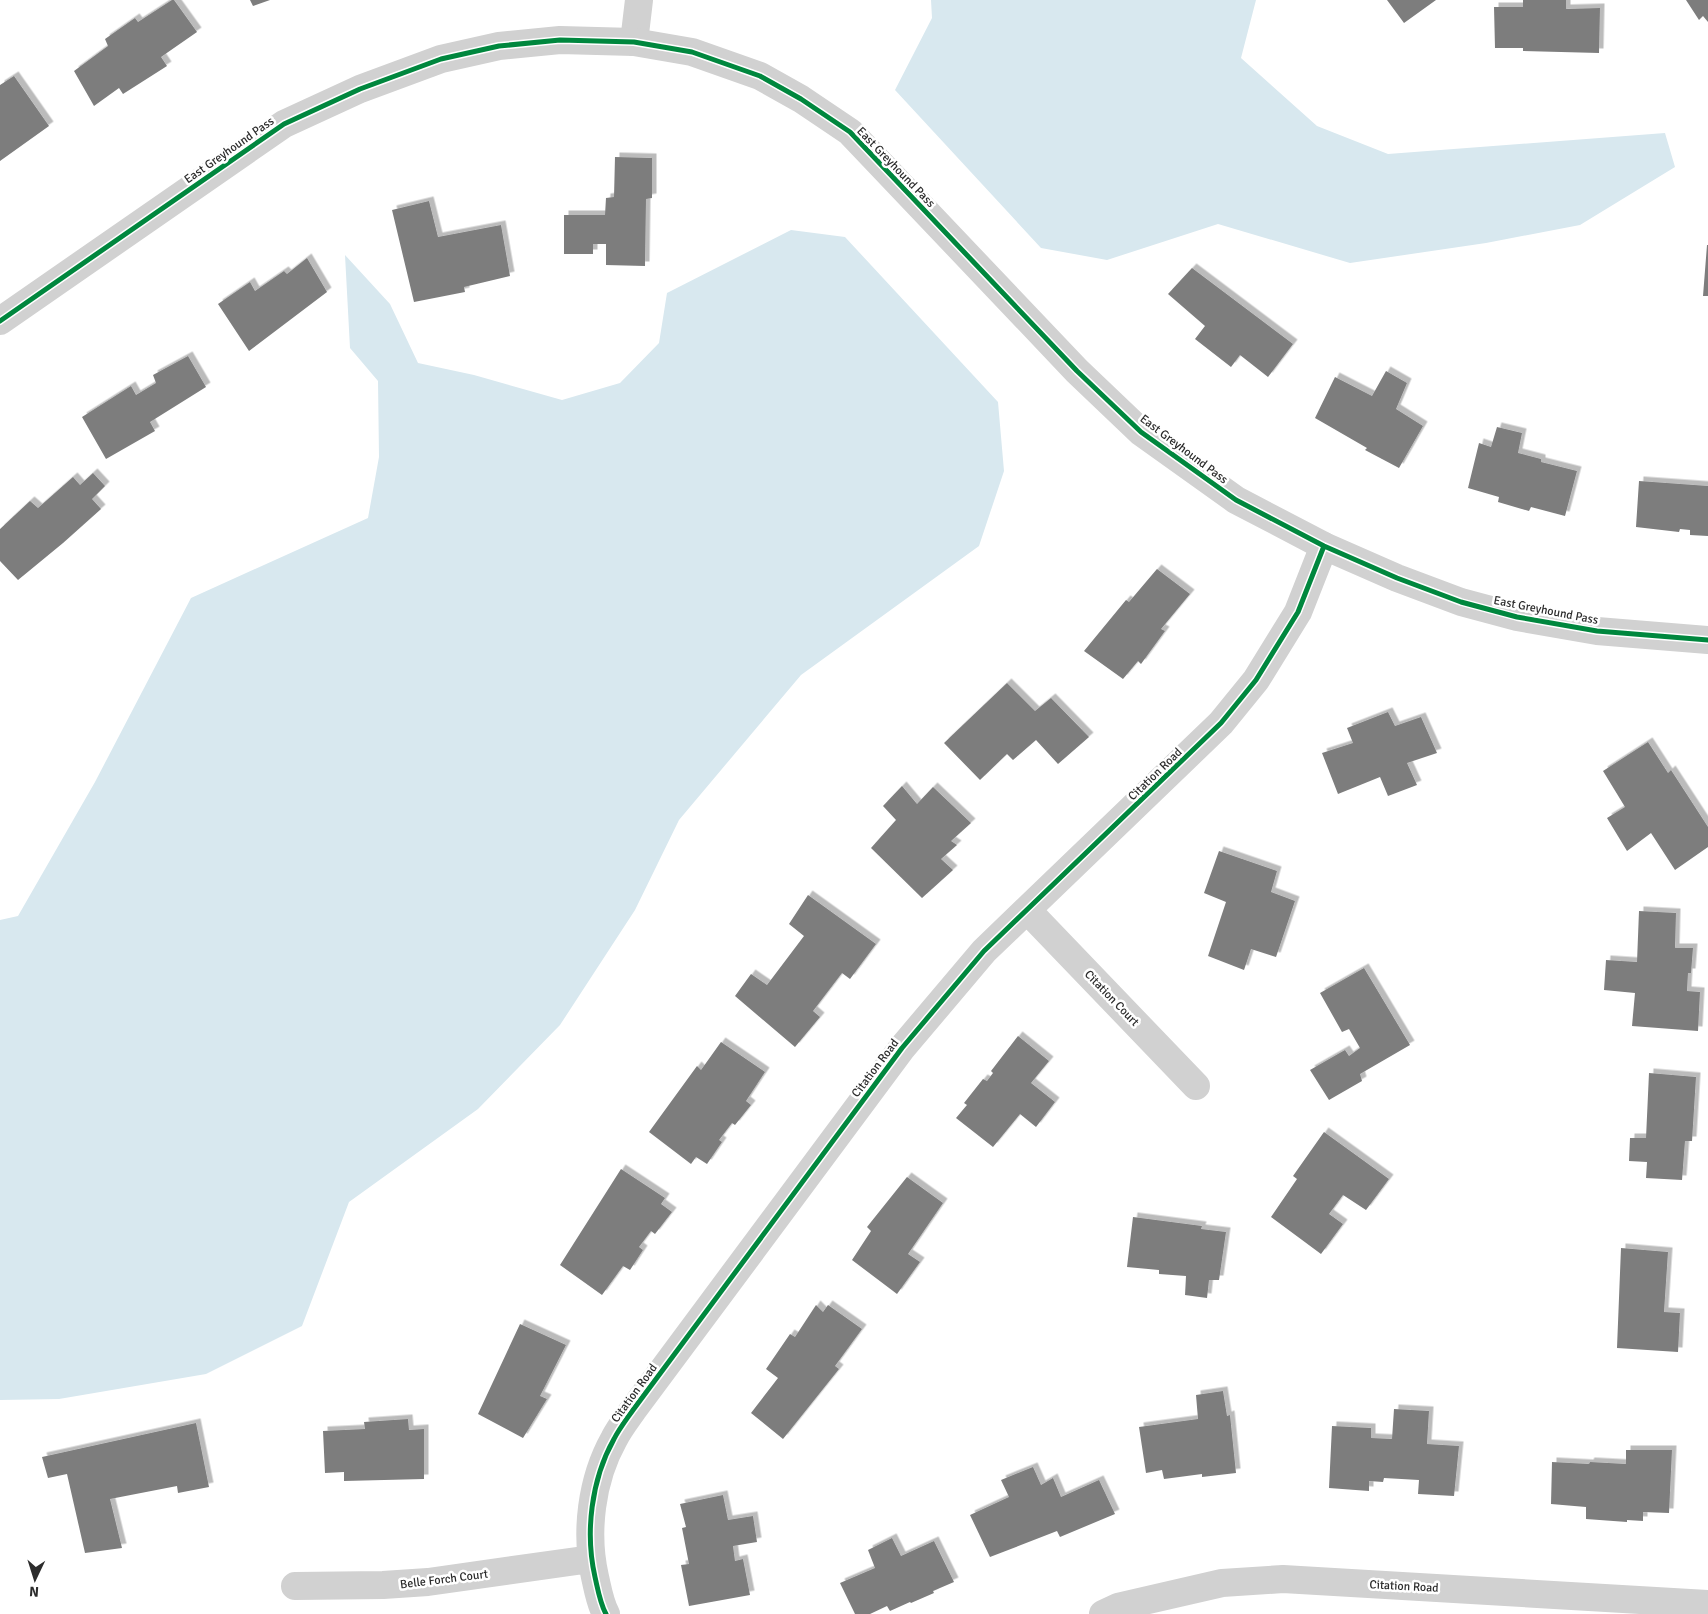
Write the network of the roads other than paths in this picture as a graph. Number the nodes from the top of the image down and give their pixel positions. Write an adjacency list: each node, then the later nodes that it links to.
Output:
1 (639, 0): 2 (street)
2 (634, 42): 3 (street, East Greyhound Pass); 4 (street, East Greyhound Pass)
3 (0, 321)
4 (1324, 546): 5 (street, East Greyhound Pass); 6 (street, Citation Road)
5 (1708, 640)
6 (1028, 911): 7 (street, Citation Court); 8 (street, Citation Road)
7 (1196, 1086)
8 (591, 1559): 9 (street, Belle Forch Court); 11 (street, Citation Road)
9 (295, 1586)
10 (1708, 1604): 12 (street, Citation Road)
11 (606, 1614)
12 (1103, 1614)

